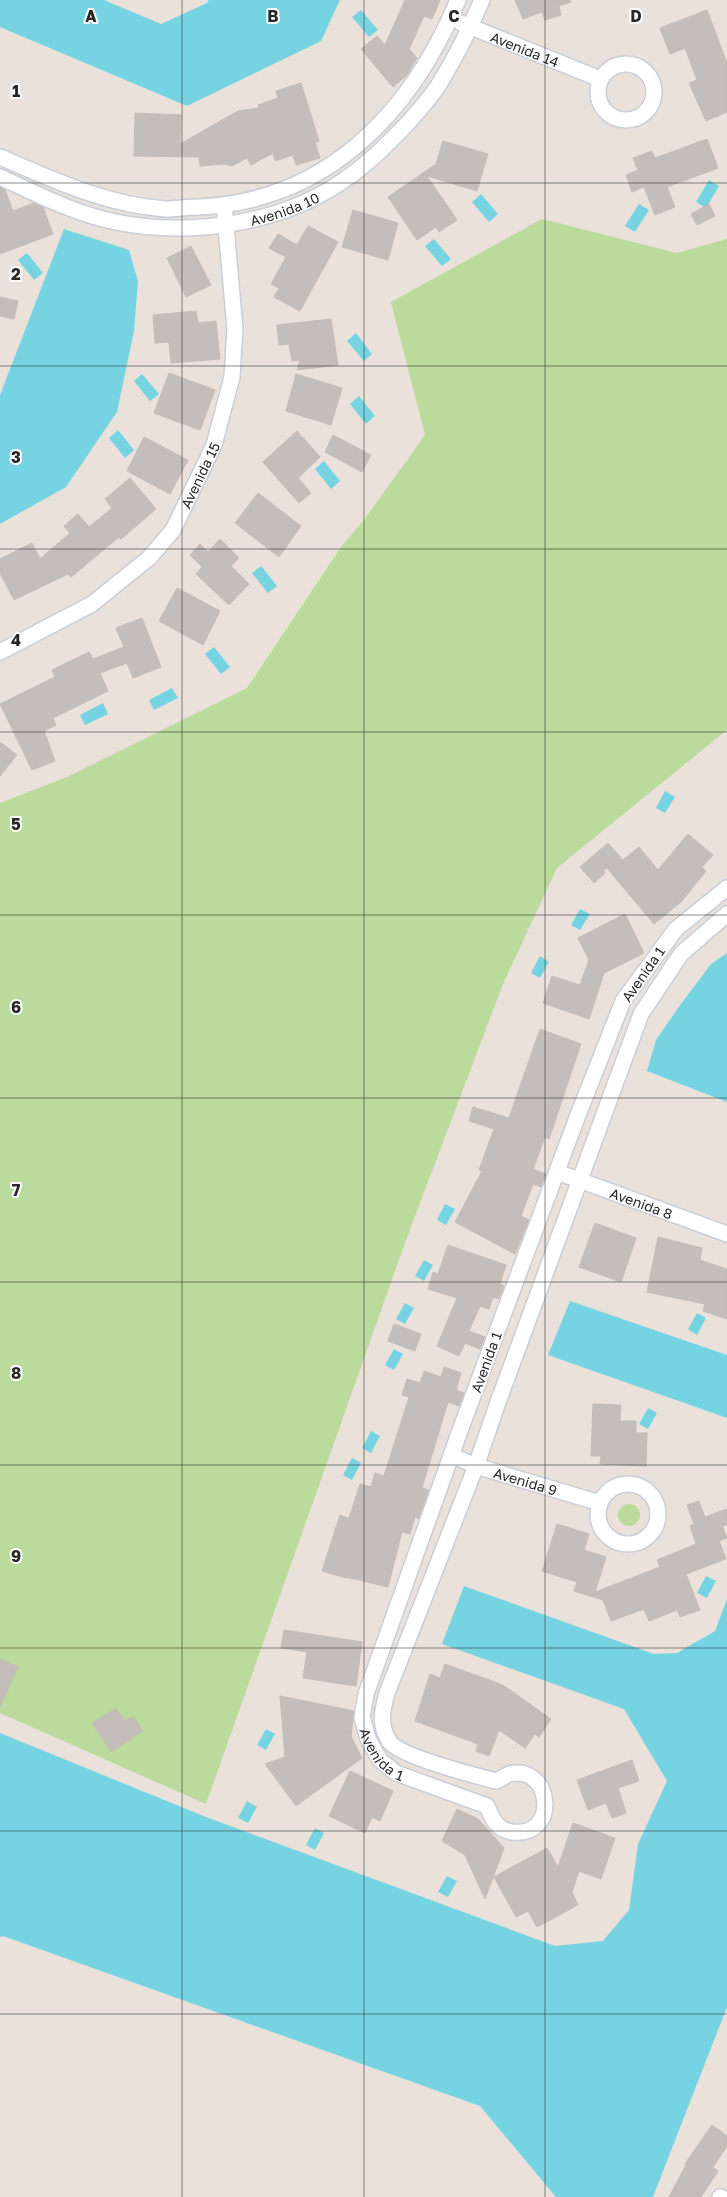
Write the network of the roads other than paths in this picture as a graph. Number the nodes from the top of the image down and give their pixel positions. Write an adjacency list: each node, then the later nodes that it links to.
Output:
1 (458, 0): 3 (street, Avenida 10)
2 (482, 0): 4 (street, Avenida 10)
3 (450, 18): 4 (street, Avenida 14); 6 (street, Avenida 10)
4 (470, 28): 5 (street, Avenida 14); 7 (street, Avenida 10)
5 (600, 79)
6 (374, 130): 7 (street); 11 (street, Avenida 10)
7 (387, 144): 13 (street, Avenida 10)
8 (0, 157): 10 (street, Avenida 10)
9 (0, 177): 12 (street, Avenida 10)
10 (122, 202): 11 (street, Avenida 10); 12 (street)
11 (223, 206): 13 (street, Avenida 15)
12 (115, 222): 13 (street, Avenida 10)
13 (227, 225): 14 (street, Avenida 15)
14 (0, 652)
15 (727, 888): 17 (street, Avenida 1)
16 (727, 914): 18 (street, Avenida 1)
17 (656, 954): 18 (street); 19 (street, Avenida 1)
18 (672, 968): 20 (street, Avenida 1)
19 (556, 1172): 20 (street, Avenida 8); 22 (street, Avenida 1)
20 (579, 1182): 21 (street, Avenida 8); 23 (street, Avenida 1)
21 (727, 1234)
22 (494, 1339): 23 (street); 24 (street, Avenida 1)
23 (518, 1349): 25 (street, Avenida 1)
24 (451, 1455): 25 (street, Avenida 9); 27 (street, Avenida 1)
25 (476, 1466): 26 (street, Avenida 9); 28 (street, Avenida 1)
26 (600, 1503)
27 (405, 1584): 28 (street); 30 (street, Avenida 1)
28 (426, 1593): 29 (street, Avenida 1)
29 (496, 1781): 30 (street); 30 (street, Avenida 1)
30 (487, 1806)

